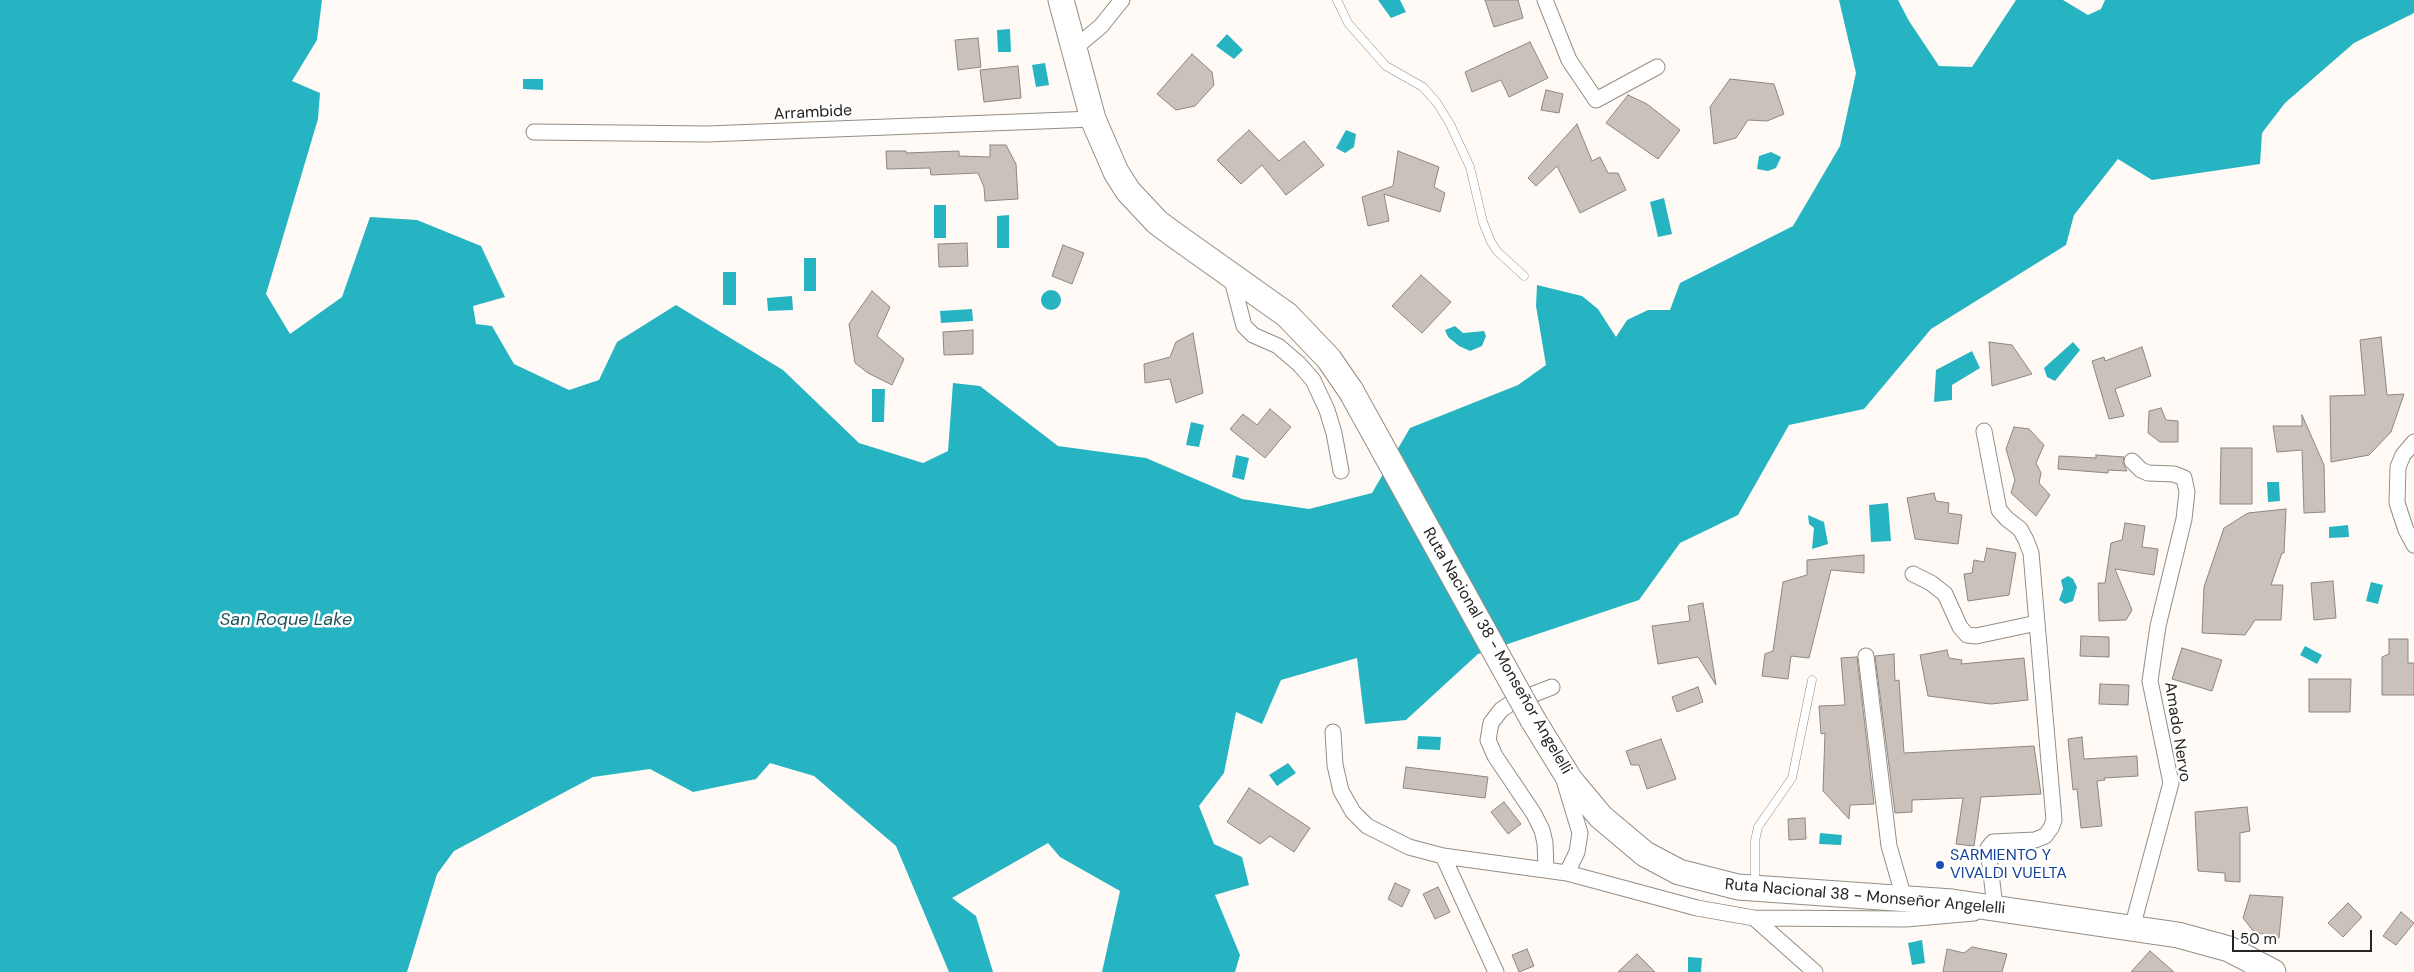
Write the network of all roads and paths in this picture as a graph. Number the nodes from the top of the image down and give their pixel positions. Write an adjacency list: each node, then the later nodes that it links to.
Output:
1 (1061, 0): 5 (main road, Ruta Nacional 38 - Monseñor Angelelli)
2 (1122, 0): 5 (street)
3 (1337, 0): 10 (lane)
4 (1545, 0): 6 (street)
5 (1075, 48): 7 (main road, Ruta Nacional 38 - Monseñor Angelelli)
6 (1657, 67)
7 (1093, 119): 8 (street, Arrambide); 9 (main road, Ruta Nacional 38 - Monseñor Angelelli)
8 (534, 132)
9 (1231, 276): 14 (street); 22 (main road, Ruta Nacional 38 - Monseñor Angelelli, bridge)
10 (1524, 276)
11 (1984, 431): 17 (street)
12 (2414, 442): 15 (street)
13 (2132, 461): 30 (street, Amado Nervo)
14 (1340, 471)
15 (2414, 546)
16 (1913, 574): 17 (street)
17 (2037, 623): 28 (street)
18 (1866, 656): 27 (street)
19 (1812, 680): 26 (lane)
20 (1552, 687): 24 (street)
21 (1333, 732): 23 (street)
22 (1557, 760): 25 (street); 26 (main road, Ruta Nacional 38 - Monseñor Angelelli)
23 (1443, 856): 24 (street); 31 (street)
24 (1546, 870): 25 (street)
25 (1567, 873): 29 (street)
26 (1755, 888): 27 (main road, Ruta Nacional 38 - Monseñor Angelelli)
27 (1904, 898): 28 (main road, Ruta Nacional 38 - Monseñor Angelelli)
28 (2004, 909): 29 (street); 30 (main road, Ruta Nacional 38 - Monseñor Angelelli)
29 (1754, 918): 32 (street)
30 (2132, 928): 33 (main road, Ruta Nacional 38 - Monseñor Angelelli)
31 (1496, 972)
32 (1815, 972)
33 (2273, 972)

